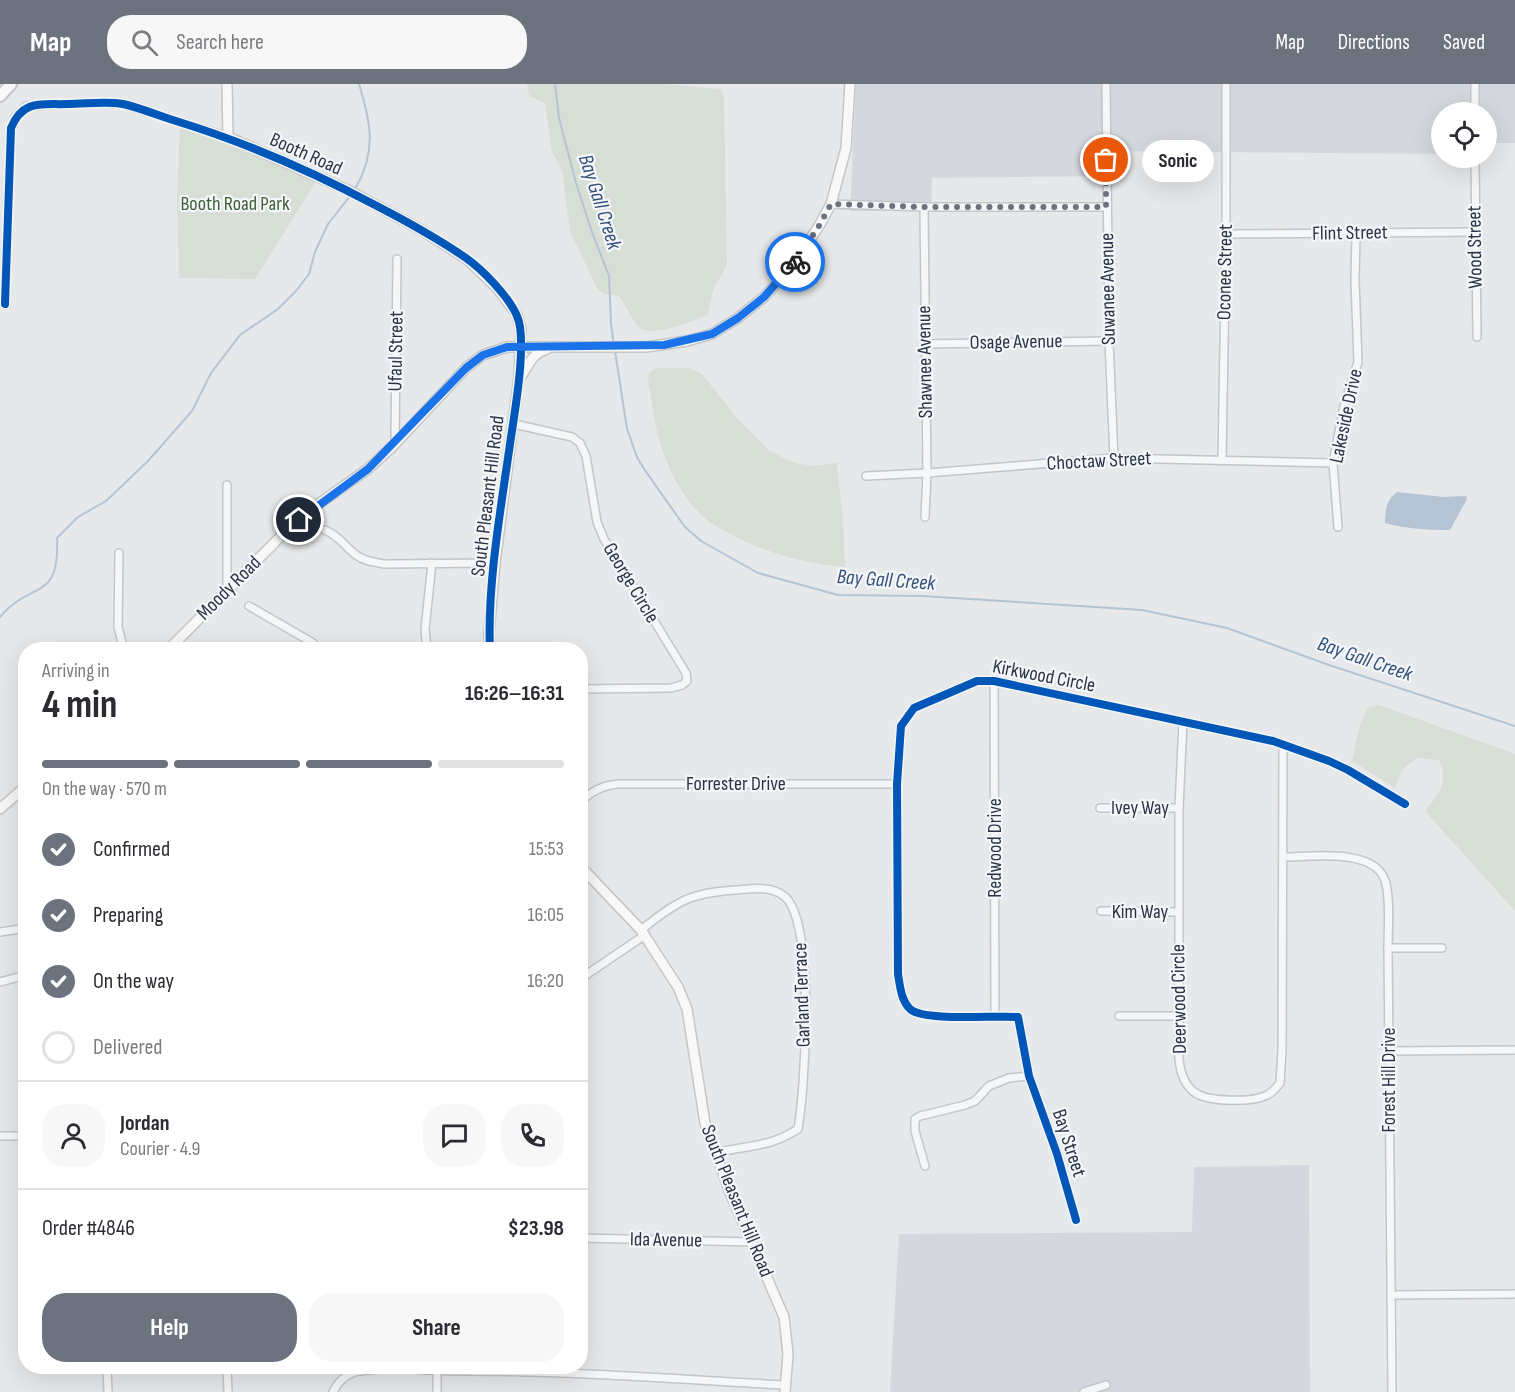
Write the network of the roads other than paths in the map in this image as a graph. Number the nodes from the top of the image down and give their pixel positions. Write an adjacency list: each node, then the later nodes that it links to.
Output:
1 (11, 84): 7 (main road)
2 (227, 84): 9 (street)
3 (850, 84): 11 (street, Moody Road)
4 (1106, 84): 13 (street, Suwanee Avenue)
5 (1226, 84): 15 (street, Oconee Street)
6 (1475, 84): 8 (street)
7 (0, 96)
8 (1475, 102)
9 (228, 138): 18 (street, Booth Road); 22 (street, Booth Road)
10 (1475, 168): 14 (street, Wood Street)
11 (831, 204): 12 (street); 23 (street, Moody Road)
12 (924, 207): 13 (street); 21 (street, Shawnee Avenue)
13 (1106, 207): 20 (street, Suwanee Avenue)
14 (1474, 232): 16 (street, Flint Street); 19 (street, Wood Street)
15 (1226, 234): 16 (street, Flint Street); 28 (street, Oconee Street)
16 (1356, 234): 29 (street, Lakeside Drive)
17 (397, 259): 26 (street, Ufaul Street)
18 (5, 304)
19 (1477, 337)
20 (1109, 341): 21 (street, Osage Avenue); 27 (street, Suwanee Avenue)
21 (924, 344): 30 (street, Shawnee Avenue)
22 (521, 346): 23 (street, Moody Road); 24 (street, South Pleasant Hill Road); 26 (street, Moody Road)
23 (558, 346): 24 (street)
24 (519, 378): 25 (street, South Pleasant Hill Road)
25 (514, 424): 37 (street, South Pleasant Hill Road); 47 (street, George Circle)
26 (395, 442): 39 (street, Moody Road)
27 (1114, 458): 28 (street, Choctaw Street); 30 (street, Choctaw Street)
28 (1222, 459): 29 (street, Choctaw Street)
29 (1333, 463): 34 (street, Lakeside Drive)
30 (927, 473): 31 (street, Choctaw Street); 33 (street, Shawnee Avenue)
31 (866, 476)
32 (227, 485): 39 (street)
33 (925, 517)
34 (1338, 527)
35 (325, 530): 38 (street)
36 (119, 553): 41 (street)
37 (495, 562): 38 (street); 45 (street, South Pleasant Hill Road)
38 (432, 563): 44 (street)
39 (227, 590): 42 (street, Moody Road)
40 (249, 606): 43 (street)
41 (122, 642)
42 (176, 642)
43 (311, 642)
44 (426, 642)
45 (490, 642)
46 (994, 681): 48 (street, Kirkwood Circle); 50 (street, Kirkwood Circle); 69 (street, Redwood Drive)
47 (588, 690)
48 (1183, 721): 49 (street, Kirkwood Circle); 55 (street, Deerwood Circle)
49 (1283, 744): 53 (street, Kirkwood Circle); 57 (street, Deerwood Circle)
50 (897, 784): 52 (street, Forrester Drive); 69 (street, Kirkwood Circle)
51 (18, 793): 56 (street)
52 (588, 795)
53 (1405, 804)
54 (1100, 808): 55 (street, Ivey Way)
55 (1179, 808): 60 (street, Deerwood Circle)
56 (0, 809)
57 (1284, 857): 64 (street, Forest Hill Drive); 71 (street, Deerwood Circle)
58 (588, 875): 63 (street, South Pleasant Hill Road)
59 (1101, 911): 60 (street, Kim Way)
60 (1178, 912): 71 (street, Deerwood Circle)
61 (18, 929): 62 (street)
62 (0, 932)
63 (643, 933): 66 (street); 77 (street, South Pleasant Hill Road); 77 (street, Garland Terrace)
64 (1389, 948): 65 (street); 72 (street, Forest Hill Drive)
65 (1442, 948)
66 (588, 973)
67 (18, 977): 68 (street)
68 (0, 982)
69 (995, 1016): 74 (street, Bay Street)
70 (1119, 1016): 71 (street)
71 (1179, 1016)
72 (1389, 1050): 73 (street); 83 (street, Forest Hill Drive)
73 (1515, 1050)
74 (1029, 1076): 78 (street); 79 (street, Bay Street)
75 (0, 1136): 76 (street)
76 (18, 1137)
77 (715, 1153): 81 (street, South Pleasant Hill Road)
78 (925, 1166)
79 (1076, 1220)
80 (588, 1238): 81 (street, Ida Avenue)
81 (752, 1242): 90 (street, South Pleasant Hill Road)
82 (1515, 1294): 83 (street)
83 (1391, 1295): 96 (street, Forest Hill Drive)
84 (107, 1374): 91 (street)
85 (227, 1374): 92 (street)
86 (348, 1374): 93 (street)
87 (437, 1374): 94 (street)
88 (576, 1374): 90 (street)
89 (1106, 1384): 95 (street)
90 (785, 1389)
91 (108, 1392)
92 (228, 1392)
93 (333, 1392)
94 (437, 1392)
95 (1084, 1392)
96 (1392, 1392)

